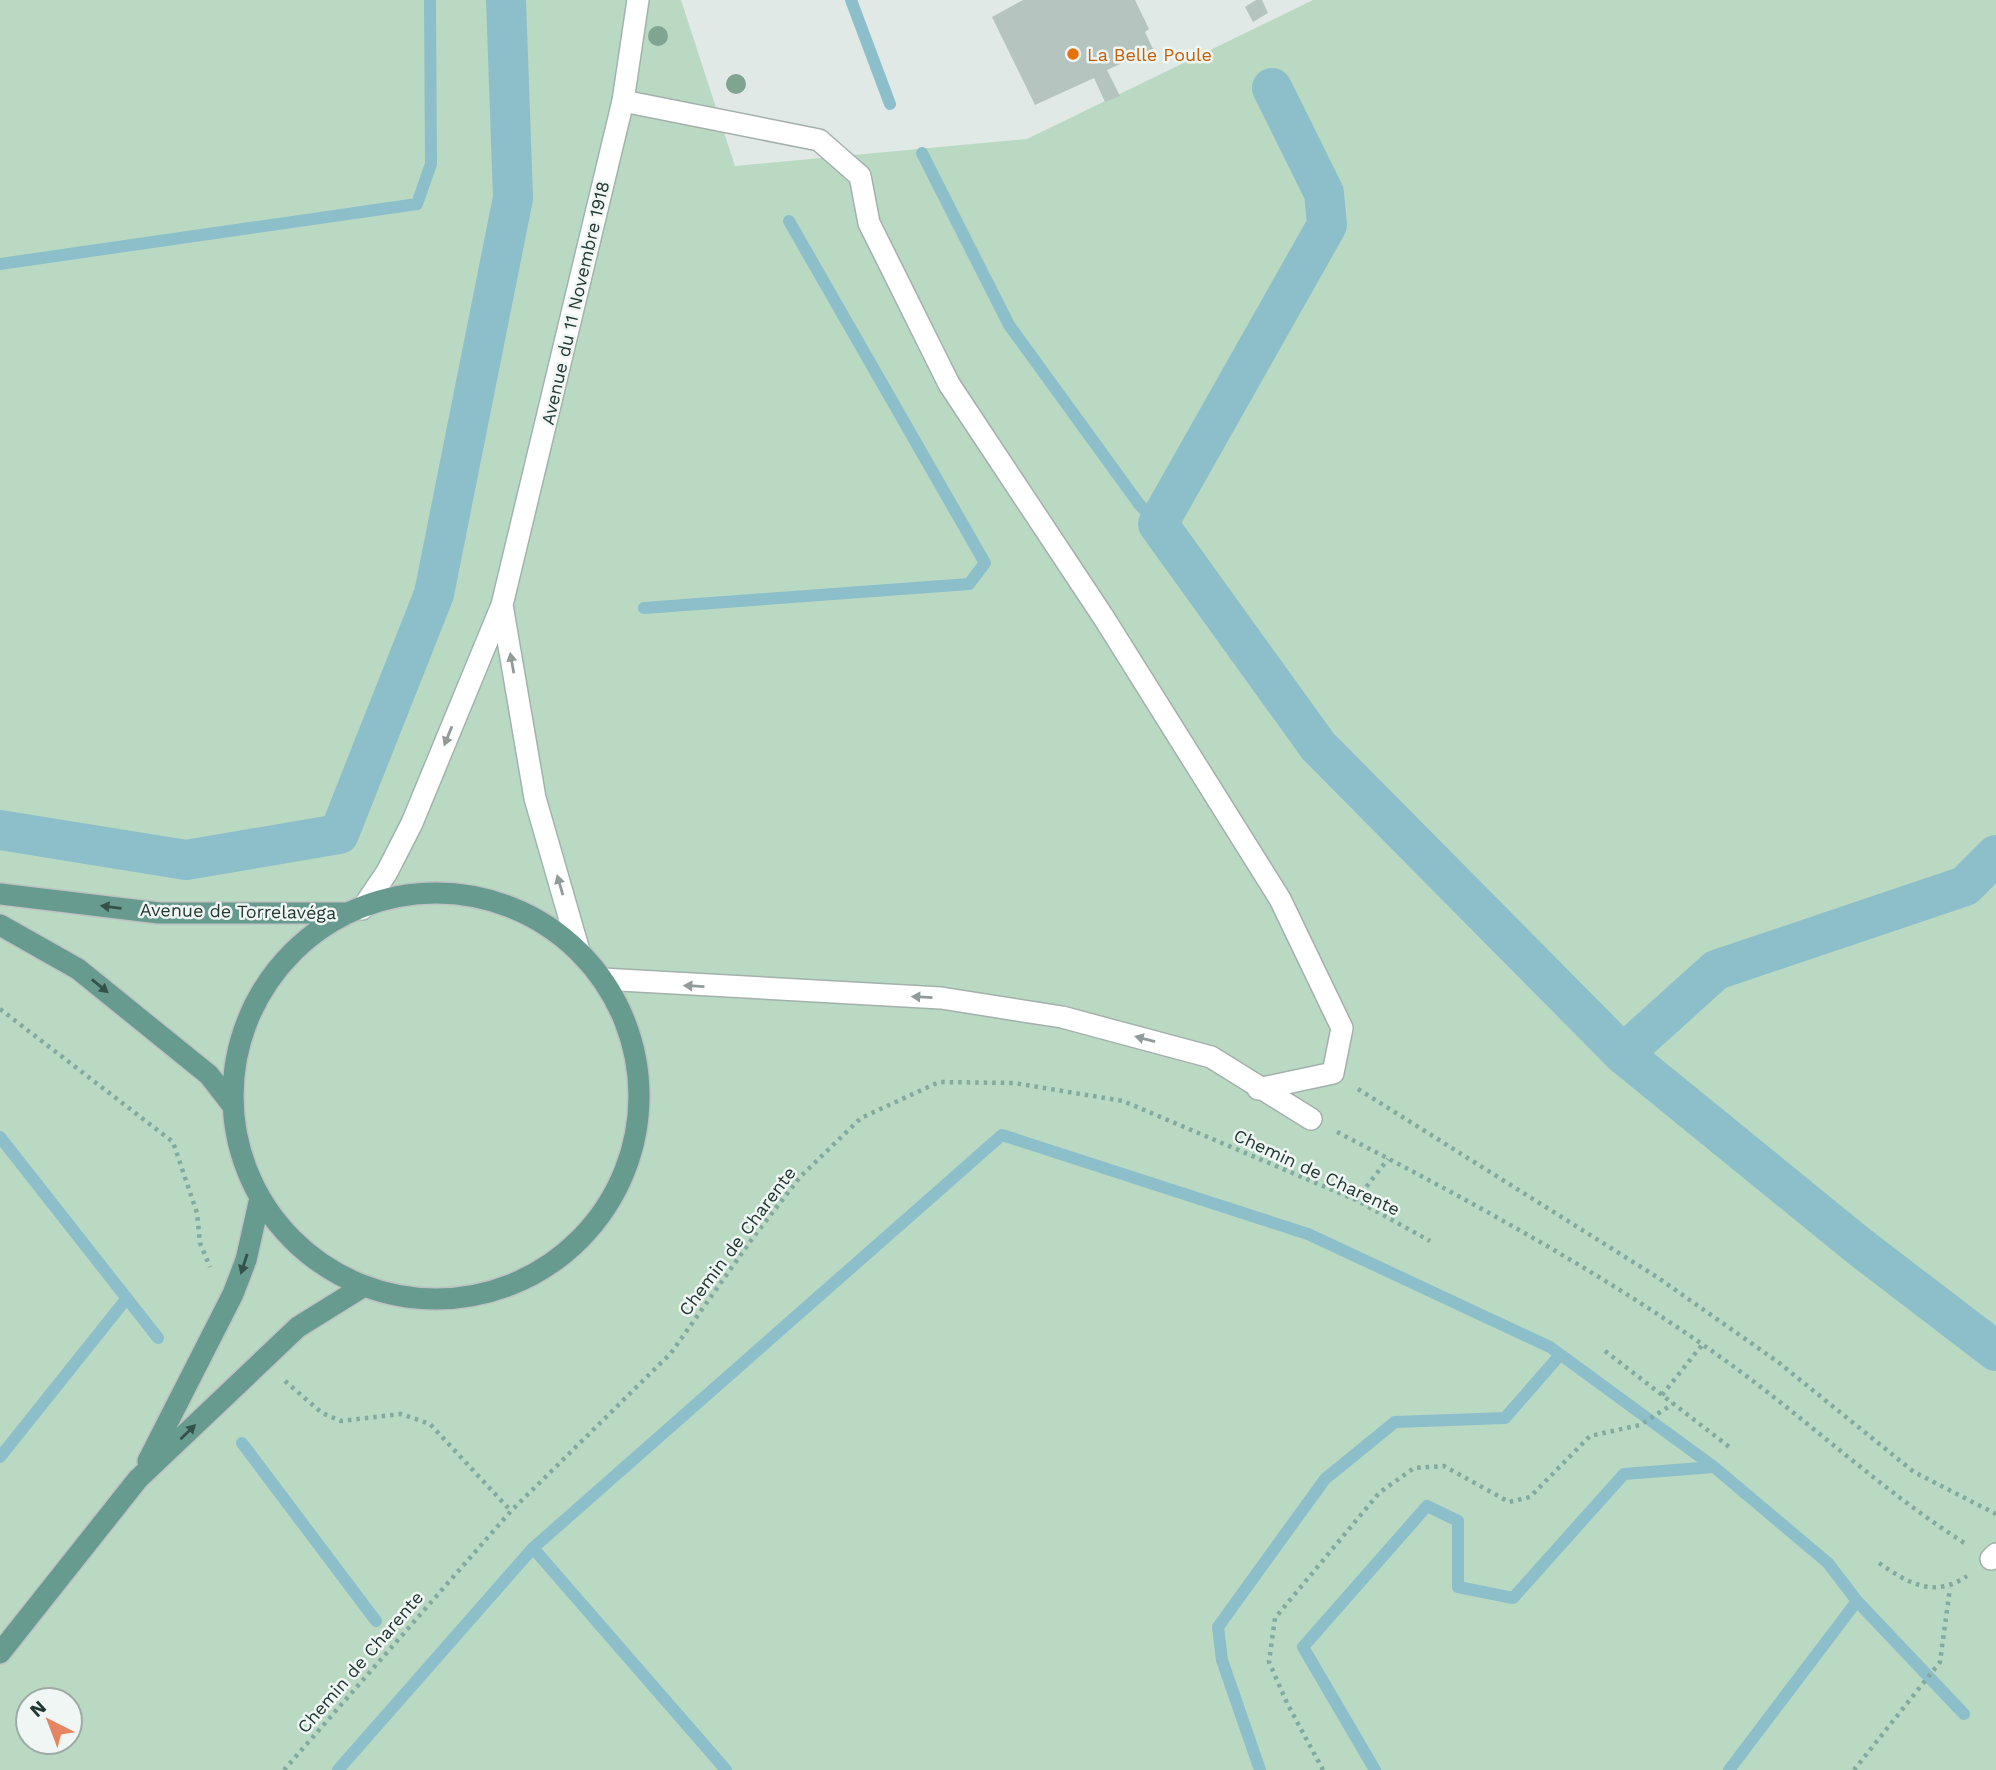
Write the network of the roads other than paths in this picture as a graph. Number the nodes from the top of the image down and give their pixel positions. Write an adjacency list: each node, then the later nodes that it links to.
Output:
1 (638, 0): 2 (street, Avenue du 11 Novembre 1918)
2 (623, 101): 3 (street, Avenue du 11 Novembre 1918); 9 (street)
3 (502, 605): 5 (street, Avenue du 11 Novembre 1918, one-way to 5); 7 (street, Avenue du 11 Novembre 1918, one-way to 3)
4 (0, 894): 5 (main road, Avenue de Torrelavéga, one-way to 4)
5 (356, 911): 7 (main road); 10 (main road)
6 (0, 925): 10 (main road, one-way to 10)
7 (579, 951): 8 (main road)
8 (602, 979): 9 (street, one-way to 8); 13 (main road)
9 (1258, 1089): 11 (street)
10 (233, 1106): 12 (main road)
11 (1311, 1119)
12 (260, 1198): 13 (main road); 14 (main road, one-way to 14)
13 (364, 1286): 14 (main road, one-way to 13)
14 (138, 1479): 15 (main road)
15 (0, 1653)

